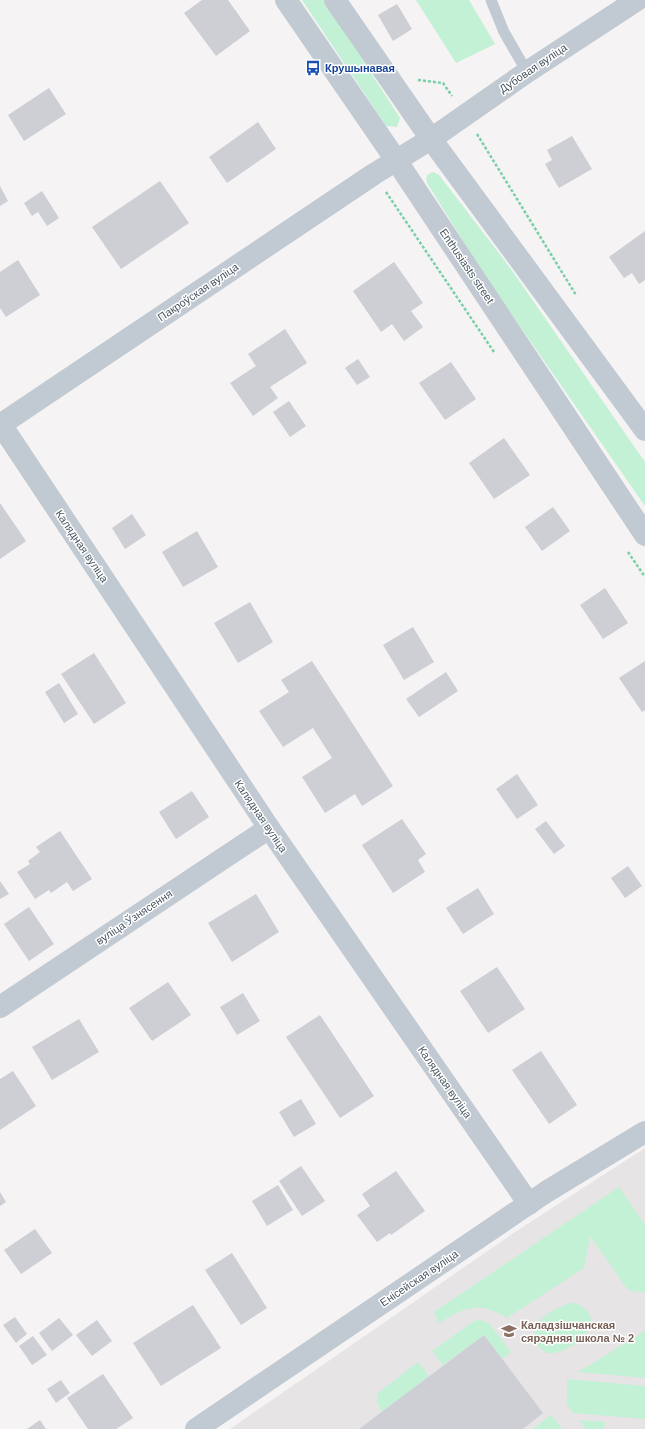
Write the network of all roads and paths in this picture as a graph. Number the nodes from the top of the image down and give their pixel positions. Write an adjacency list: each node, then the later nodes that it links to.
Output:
1 (286, 0): 9 (street, Enthusiasts street)
2 (335, 0): 8 (street)
3 (491, 0): 5 (lane)
4 (638, 0): 5 (street, Дубовая вуліца)
5 (526, 72): 7 (street, Дубовая вуліца)
6 (412, 80): 7 (path)
7 (464, 115): 8 (street, Дубовая вуліца); 10 (path)
8 (430, 139): 9 (street, Пакроўская вуліца); 12 (street)
9 (396, 160): 11 (street, Пакроўская вуліца); 13 (street, Enthusiasts street)
10 (579, 299)
11 (0, 424): 14 (street, Калядная вуліца)
12 (645, 430)
13 (645, 535)
14 (269, 828): 15 (street, вуліца Ўзнясення); 17 (street, Калядная вуліца)
15 (0, 1007)
16 (645, 1132): 17 (street, Енісейская вуліца)
17 (529, 1204): 18 (street, Енісейская вуліца)
18 (196, 1429)

